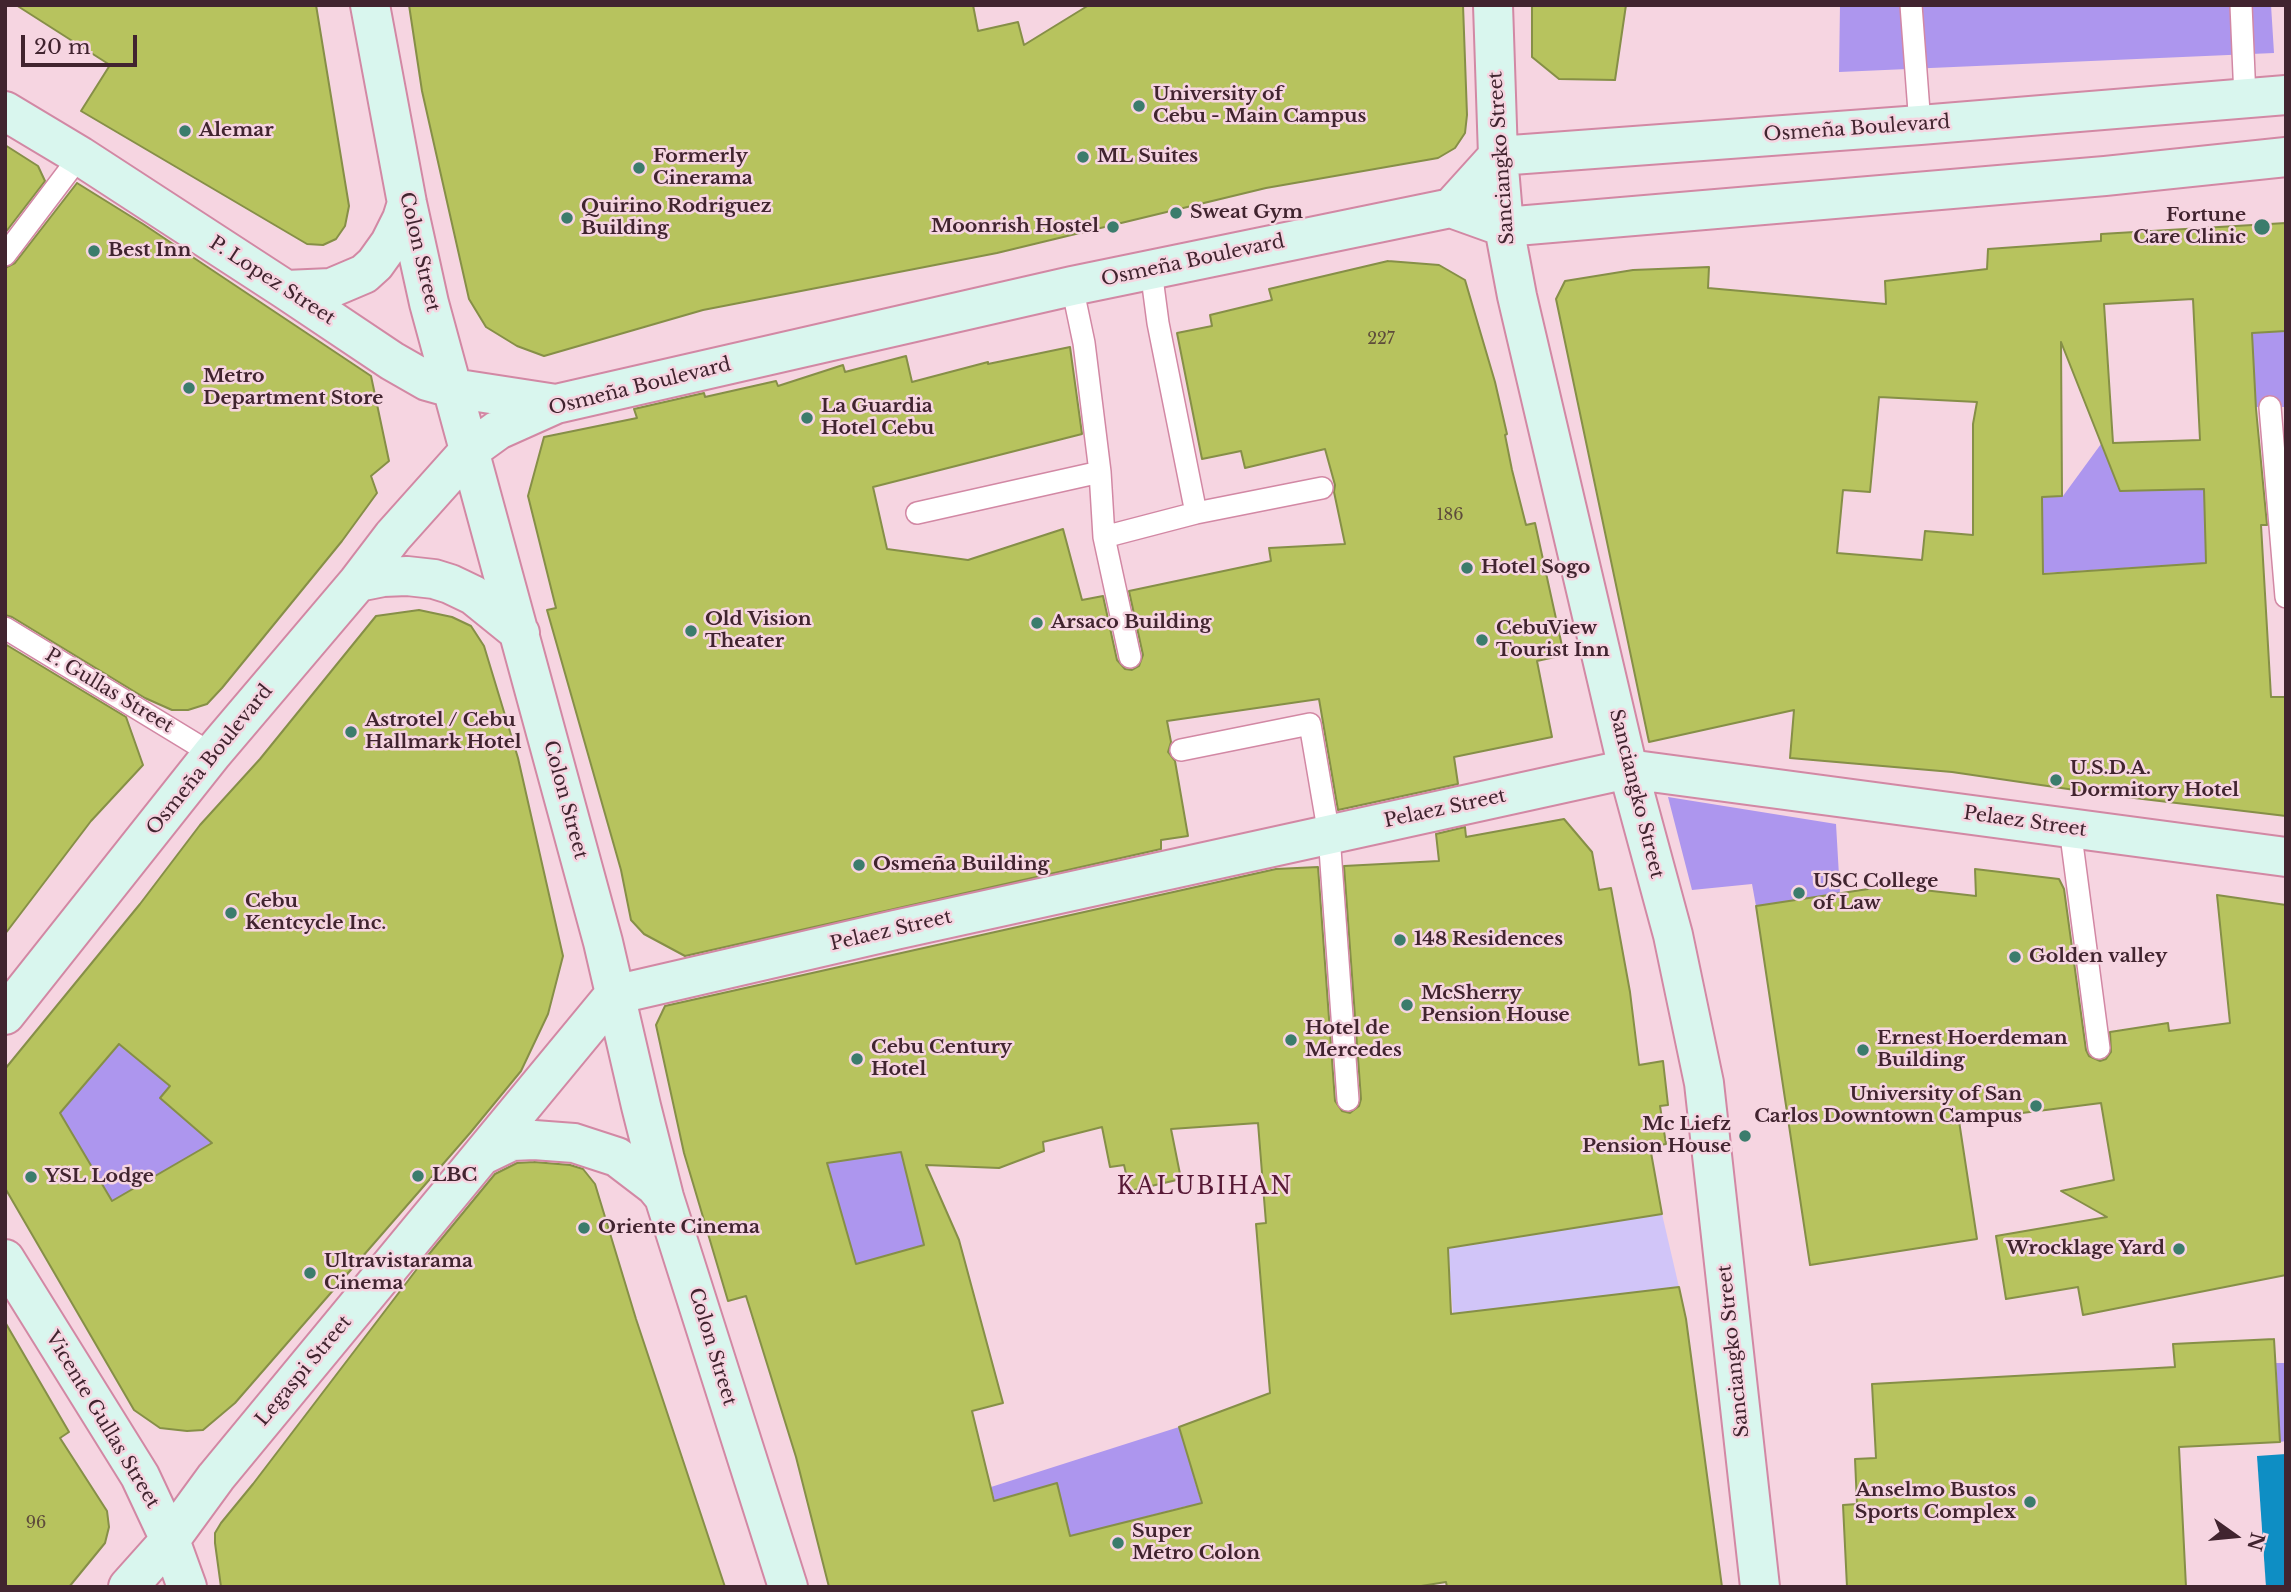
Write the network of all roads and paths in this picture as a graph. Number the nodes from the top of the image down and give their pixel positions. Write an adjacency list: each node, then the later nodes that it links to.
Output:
1 (370, 5): 12 (main road, Colon Street)
2 (1493, 5): 10 (main road, Sanciangko Street)
3 (1910, 5): 8 (lane)
4 (2241, 5): 6 (lane)
5 (2286, 95): 6 (main road, Osmeña Boulevard)
6 (2245, 97): 8 (main road, Osmeña Boulevard)
7 (5, 111): 9 (main road, P. Lopez Street)
8 (1920, 125): 10 (main road, Osmeña Boulevard)
9 (80, 156): 15 (lane); 18 (main road, P. Lopez Street)
10 (1498, 156): 13 (main road); 14 (main road, Sanciangko Street)
11 (2286, 157): 14 (main road)
12 (407, 203): 18 (main road); 19 (main road, Colon Street)
13 (1451, 208): 14 (main road); 16 (main road, Osmeña Boulevard)
14 (1504, 228): 35 (main road, Sanciangko Street)
15 (5, 255)
16 (1151, 270): 17 (main road, Osmeña Boulevard); 26 (lane)
17 (1072, 286): 20 (main road, Osmeña Boulevard); 23 (lane)
18 (286, 289): 19 (main road, P. Lopez Street)
19 (452, 388): 20 (main road, P. Lopez Street); 22 (main road, Colon Street)
20 (556, 404): 22 (main road, Osmeña Boulevard)
21 (2270, 407): 29 (lane)
22 (469, 451): 28 (main road, Osmeña Boulevard); 31 (main road, Colon Street)
23 (1100, 472): 25 (lane); 27 (lane)
24 (1322, 488): 26 (lane)
25 (917, 513)
26 (1196, 513): 27 (lane)
27 (1104, 537): 32 (lane)
28 (358, 582): 31 (main road); 34 (main road, Osmeña Boulevard)
29 (2286, 597)
30 (5, 628): 34 (lane, P. Gullas Street)
31 (520, 633): 39 (main road, Colon Street)
32 (1130, 657)
33 (1181, 750): 37 (lane)
34 (212, 754): 40 (main road, Osmeña Boulevard)
35 (1628, 769): 36 (main road, Pelaez Street); 37 (main road, Pelaez Street); 50 (main road, Sanciangko Street)
36 (2070, 828): 38 (main road, Pelaez Street); 41 (lane)
37 (1329, 835): 39 (main road, Pelaez Street); 42 (lane)
38 (2286, 857)
39 (614, 995): 43 (main road, Legaspi Street); 44 (main road, Colon Street)
40 (5, 1015)
41 (2099, 1048)
42 (1348, 1100)
43 (483, 1155): 44 (main road); 46 (main road, Legaspi Street)
44 (664, 1197): 49 (main road, Colon Street)
45 (5, 1259): 46 (main road, Vicente Gullas Street)
46 (170, 1540): 47 (main road, Legaspi Street); 48 (main road, Vicente Gullas Street)
47 (128, 1587)
48 (187, 1587)
49 (788, 1587)
50 (1760, 1587)

